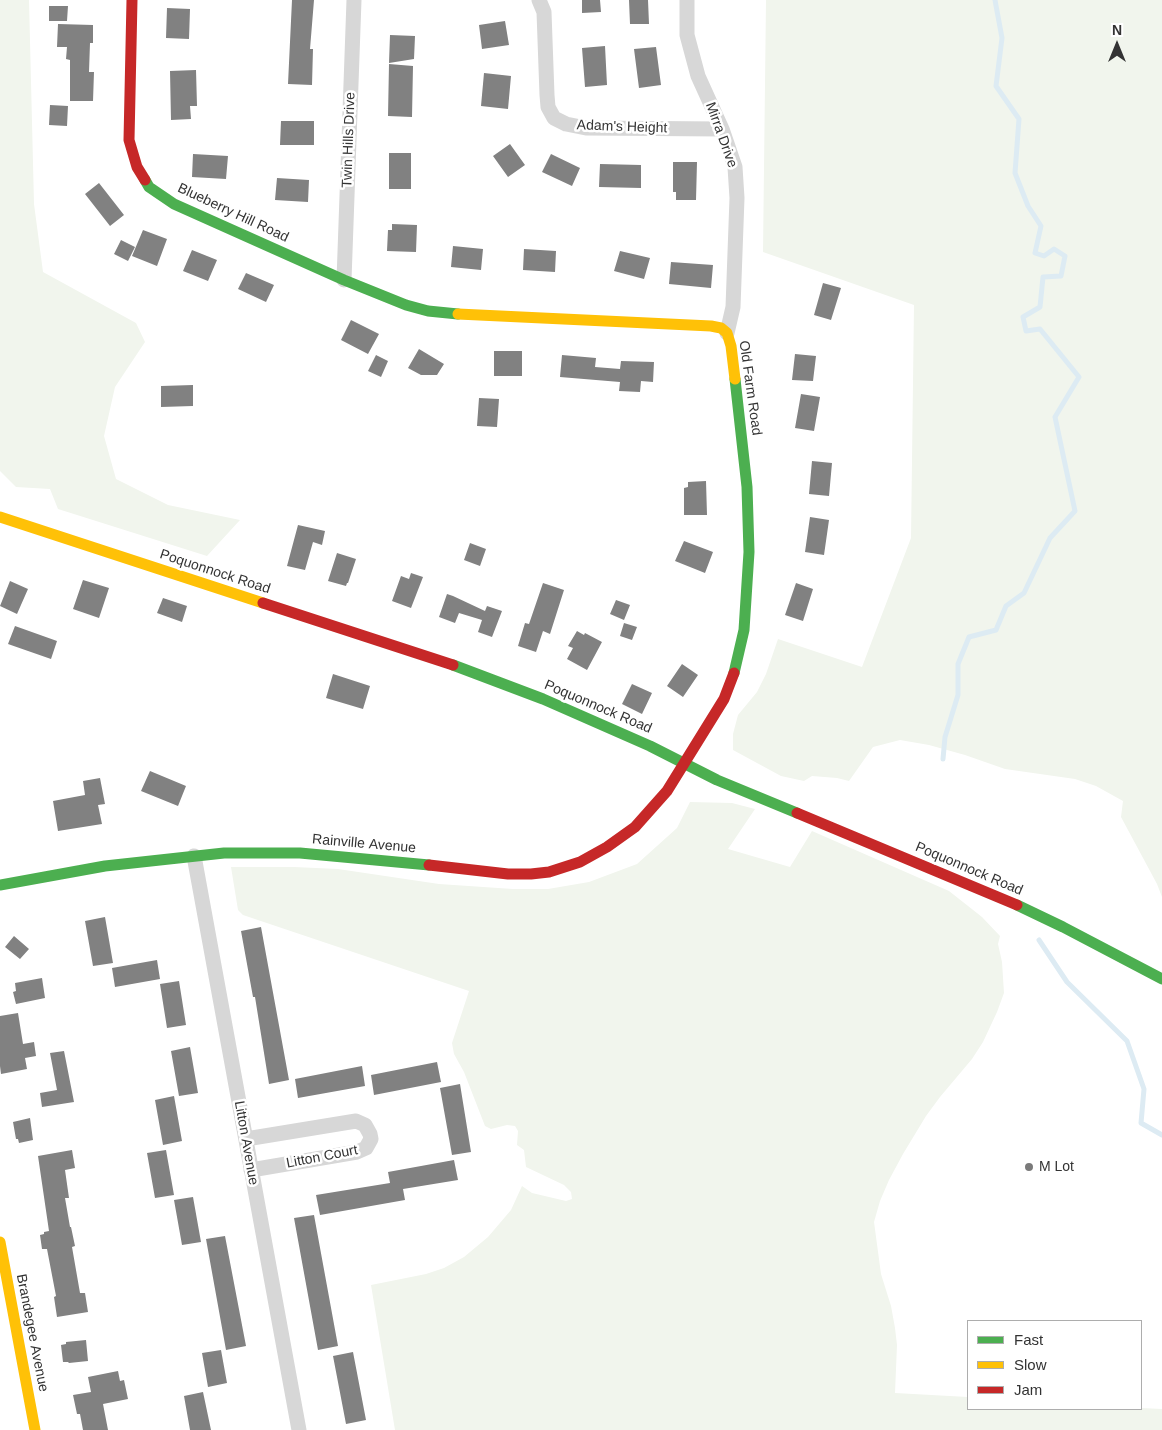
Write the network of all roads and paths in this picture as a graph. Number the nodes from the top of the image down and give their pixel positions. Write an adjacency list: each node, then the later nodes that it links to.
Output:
1 (132, 0): 6 (street, Blueberry Hill Road)
2 (354, 0): 6 (street, Twin Hills Drive)
3 (539, 0): 5 (street, Adam's Height)
4 (687, 0): 5 (street, Mirra Drive)
5 (722, 130): 7 (street, Mirra Drive)
6 (344, 280): 7 (street, Old Farm Road)
7 (727, 333): 9 (street, Old Farm Road)
8 (1, 520): 9 (street, Poquonnock Road)
9 (683, 763): 10 (street, Rainville Avenue); 12 (street, Poquonnock Road)
10 (194, 856): 11 (street, Rainville Avenue); 13 (street, Litton Avenue)
11 (0, 885)
12 (1162, 979)
13 (246, 1139): 14 (street, Litton Avenue); 14 (street, Litton Court)
14 (251, 1170): 17 (street, Litton Avenue)
15 (0, 1242): 16 (street, Brandegee Avenue)
16 (35, 1430)
17 (299, 1430)

